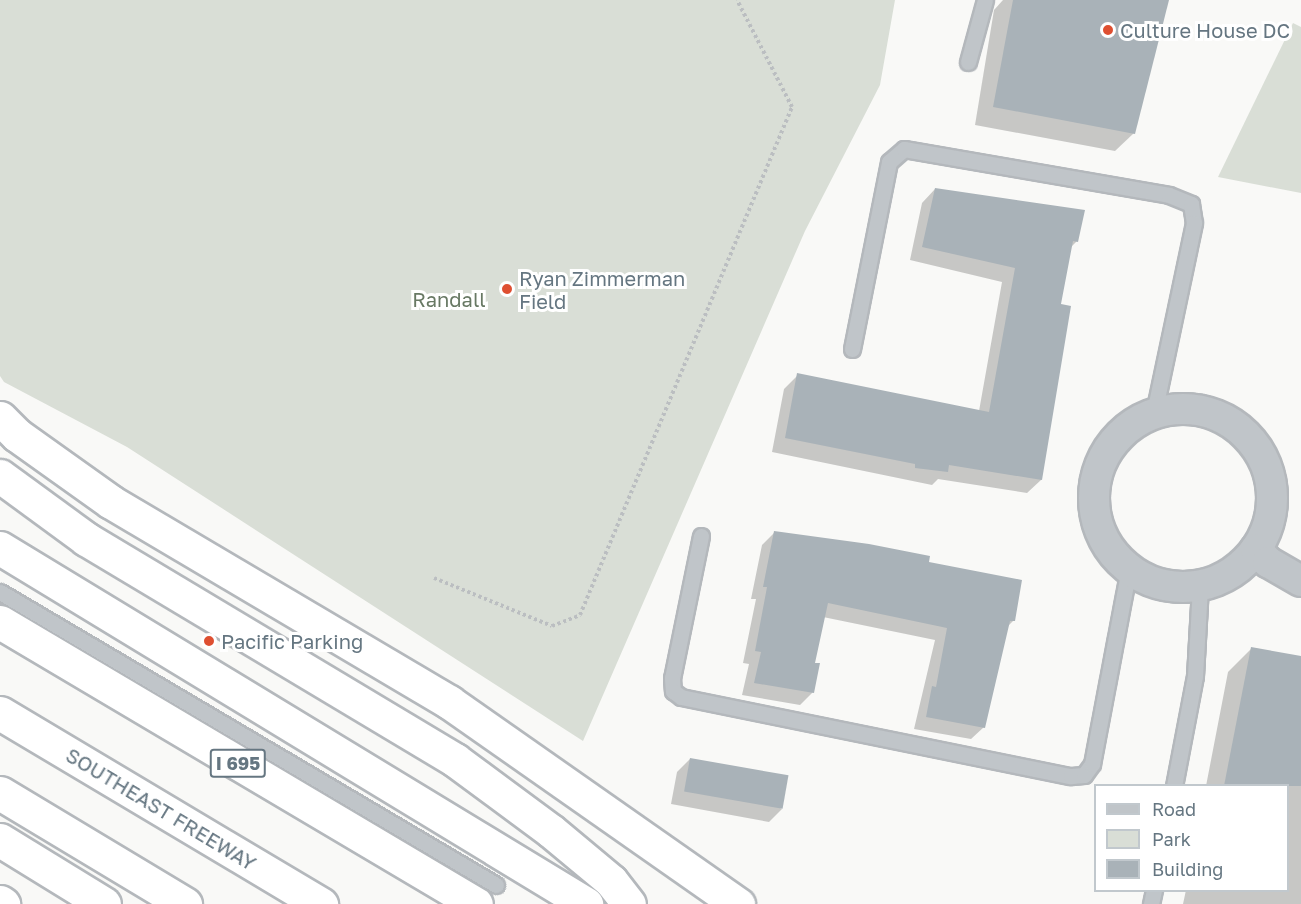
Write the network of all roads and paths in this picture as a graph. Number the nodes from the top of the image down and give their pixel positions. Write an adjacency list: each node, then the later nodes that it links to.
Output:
1 (737, 0): 12 (path)
2 (985, 0): 3 (lane)
3 (968, 62)
4 (852, 349): 5 (lane)
5 (1154, 413): 10 (street); 11 (street)
6 (0, 418): 27 (highway)
7 (0, 476): 21 (highway)
8 (701, 536): 11 (lane)
9 (0, 548): 26 (highway)
10 (1256, 549): 13 (street); 14 (street)
11 (1129, 569): 14 (street)
12 (434, 578)
13 (1301, 582)
14 (1200, 586): 18 (lane)
15 (0, 592): 22 (lane)
16 (0, 622): 22 (highway, I 695)
17 (0, 713): 25 (highway, SOUTHEAST FREEWAY)
18 (1174, 784)
19 (0, 794): 24 (highway)
20 (0, 840): 23 (highway)
21 (620, 893)
22 (486, 895)
23 (104, 904)
24 (185, 904)
25 (321, 904)
26 (586, 904)
27 (738, 904)

